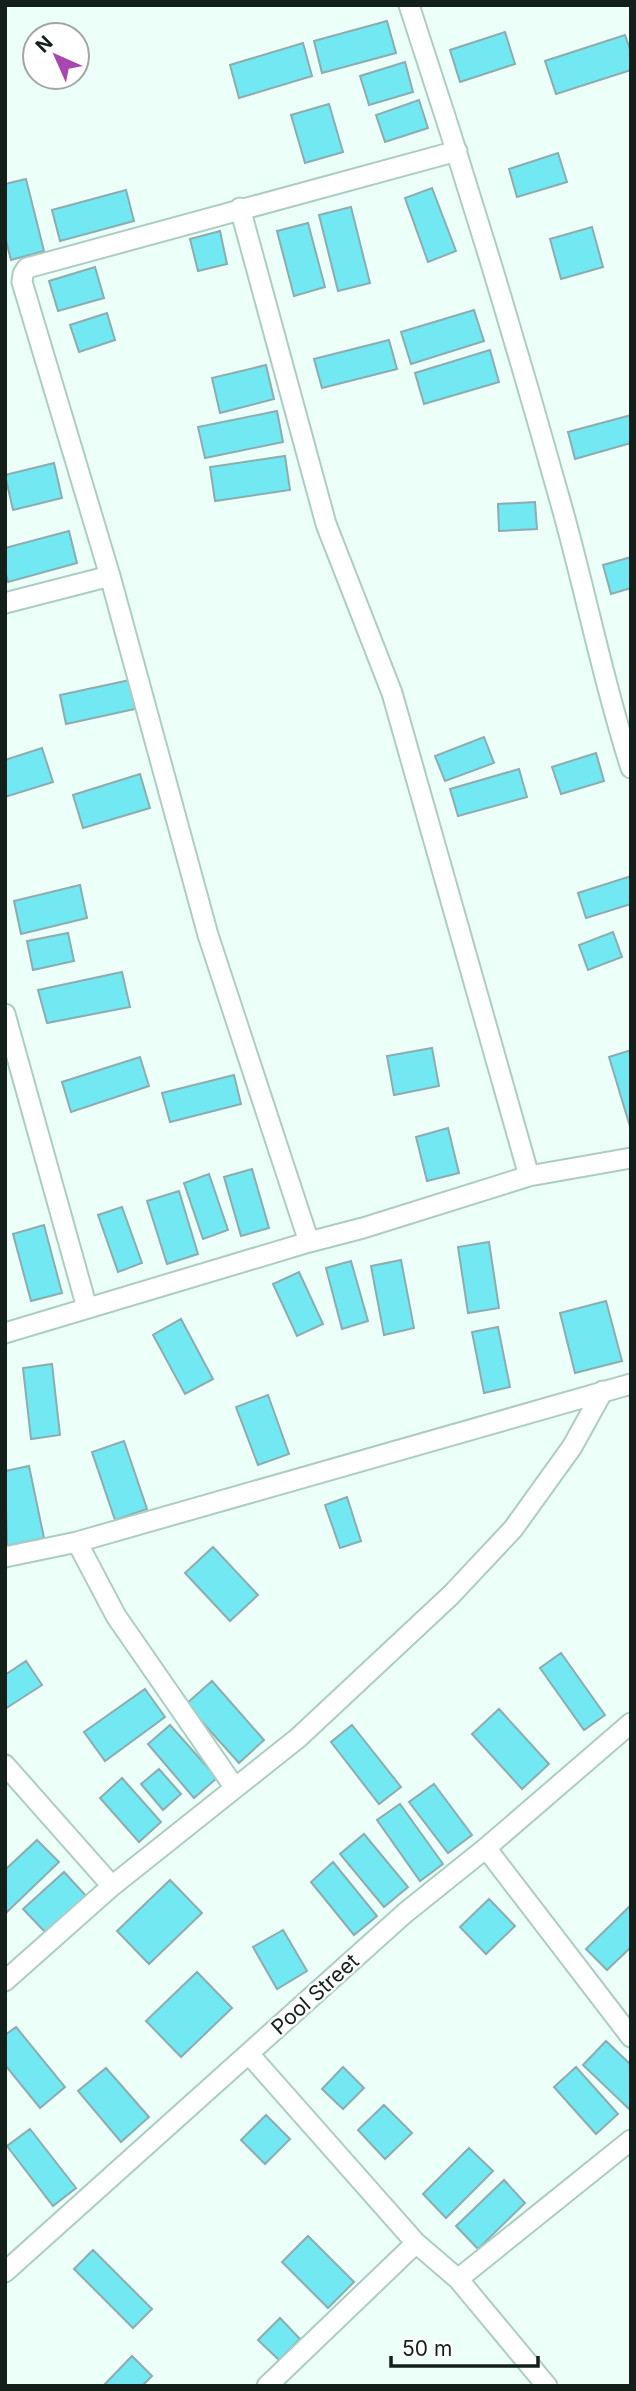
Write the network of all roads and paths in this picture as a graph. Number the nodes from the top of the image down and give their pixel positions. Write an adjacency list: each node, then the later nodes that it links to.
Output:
1 (409, 5): 2 (street)
2 (457, 151): 3 (street); 6 (street)
3 (240, 208): 4 (street); 9 (street)
4 (110, 576): 5 (street); 10 (street)
5 (5, 603)
6 (631, 768)
7 (5, 1014): 11 (street)
8 (631, 1158): 9 (street)
9 (529, 1176): 10 (street)
10 (309, 1241): 11 (street)
11 (87, 1308): 12 (street)
12 (5, 1333)
13 (631, 1384): 14 (street)
14 (603, 1391): 15 (street); 19 (street)
15 (77, 1542): 16 (street); 19 (street)
16 (5, 1557)
17 (631, 1723): 20 (street, Pool Street)
18 (5, 1765): 21 (street)
19 (235, 1788): 21 (street)
20 (486, 1848): 23 (street); 24 (street, Pool Street)
21 (112, 1886): 22 (street)
22 (5, 1981)
23 (631, 2037)
24 (249, 2054): 26 (street); 27 (street, Pool Street)
25 (631, 2140): 28 (street)
26 (416, 2243): 28 (street); 29 (street)
27 (5, 2272)
28 (458, 2279): 30 (street)
29 (267, 2386)
30 (547, 2386)

